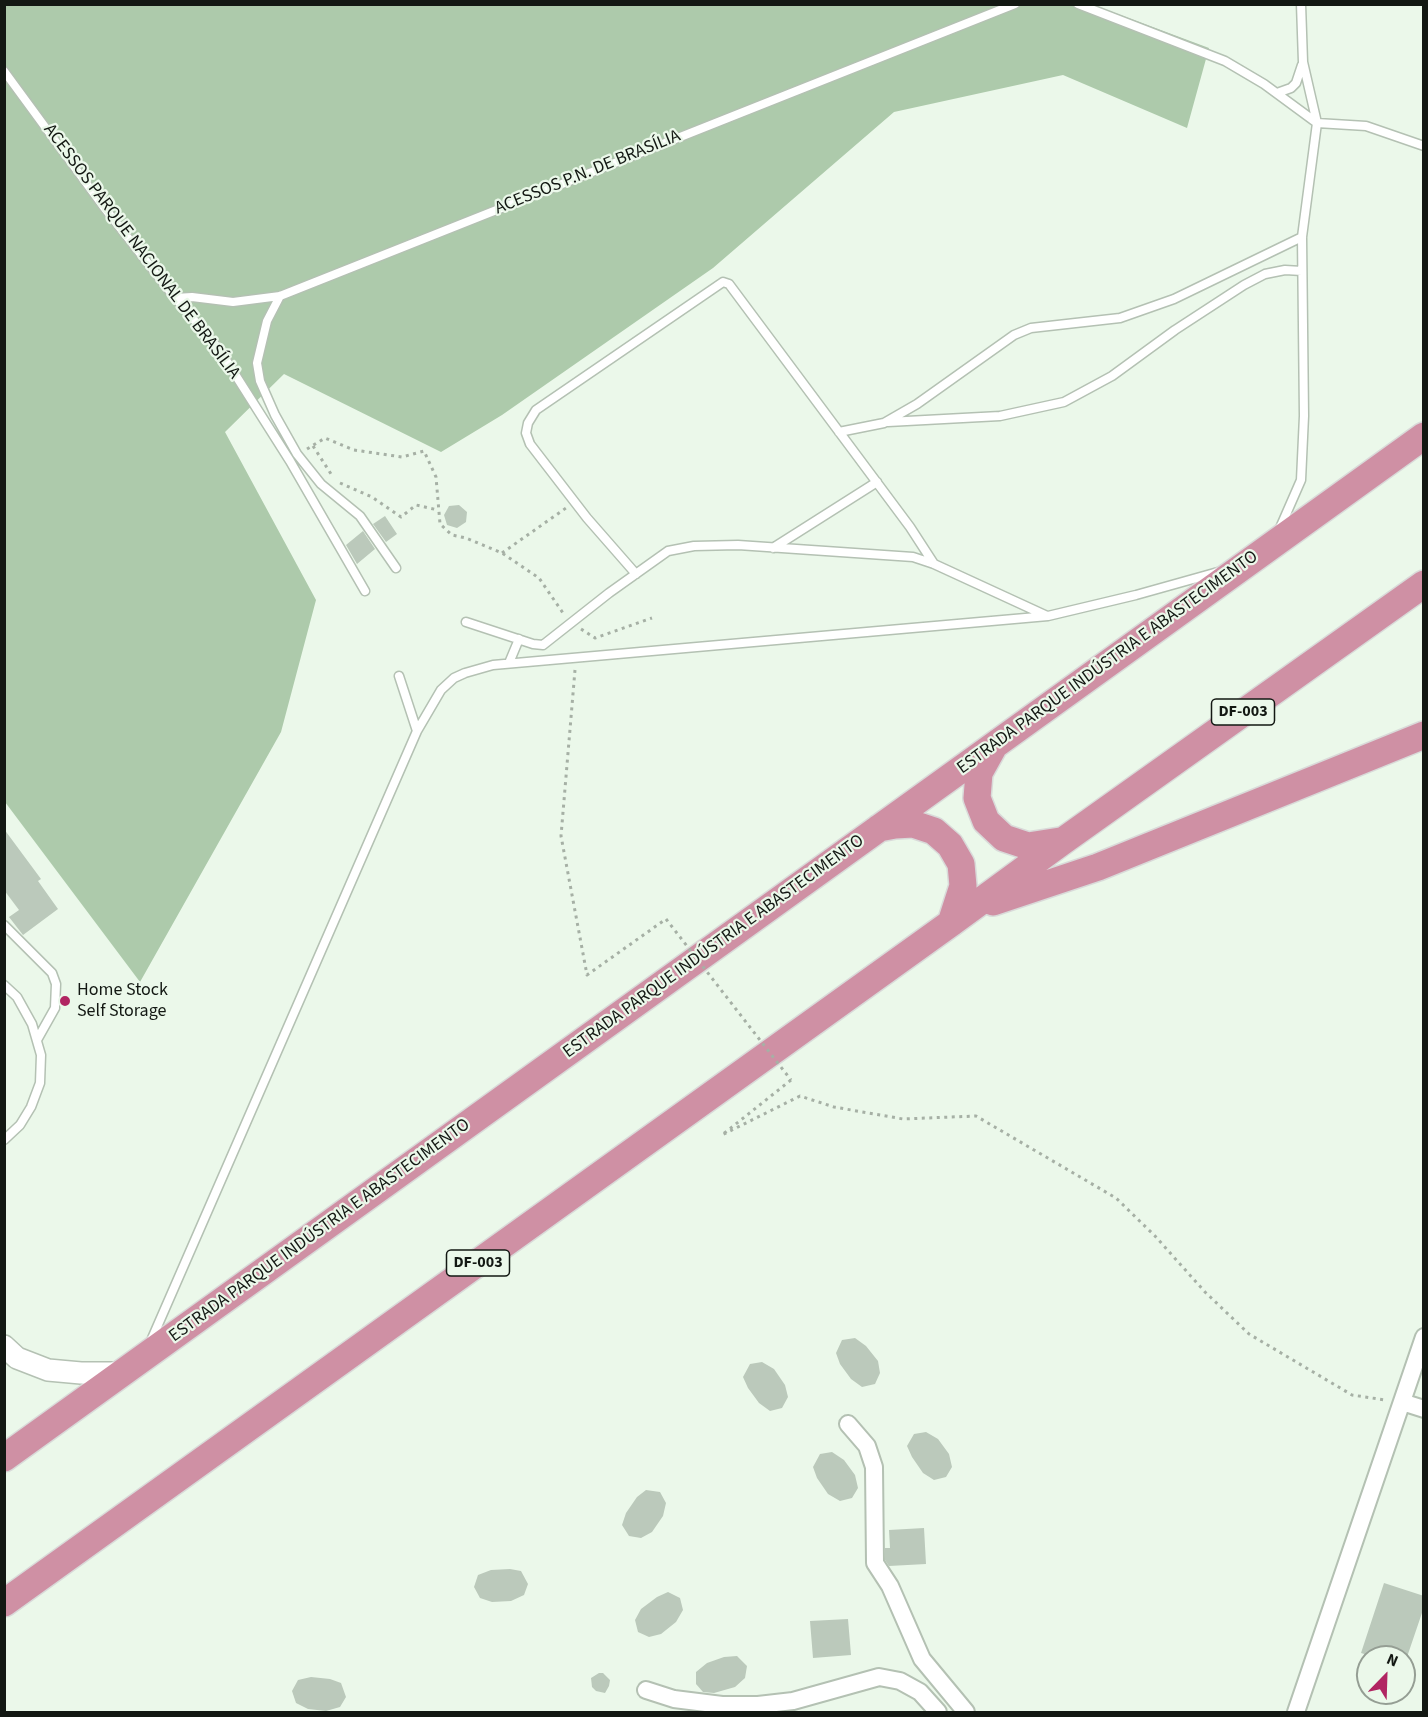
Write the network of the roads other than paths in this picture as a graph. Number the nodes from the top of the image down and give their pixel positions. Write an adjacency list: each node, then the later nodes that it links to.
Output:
1 (1015, 4): 11 (lane, ACESSOS P.N. DE BRASÍLIA)
2 (1078, 4): 6 (lane)
3 (1301, 4): 4 (lane)
4 (1303, 62): 6 (lane); 7 (lane)
5 (4, 71): 12 (lane, ACESSOS PARQUE NACIONAL DE BRASÍLIA)
6 (1277, 93): 7 (lane)
7 (1317, 123): 8 (lane); 9 (lane)
8 (1424, 146)
9 (1302, 237): 10 (lane); 13 (lane)
10 (1302, 271): 13 (lane); 17 (lane)
11 (280, 296): 12 (lane, ACESSOS P.N. DE BRASÍLIA); 21 (lane)
12 (175, 298): 24 (lane, ACESSOS PARQUE NACIONAL DE BRASÍLIA)
13 (884, 423): 14 (lane)
14 (839, 432): 16 (lane); 22 (lane)
15 (1424, 436): 17 (highway, ESTRADA PARQUE INDÚSTRIA E ABASTECIMENTO)
16 (877, 482): 18 (lane); 20 (lane)
17 (1274, 543): 19 (highway, ESTRADA PARQUE INDÚSTRIA E ABASTECIMENTO)
18 (772, 548): 20 (lane); 22 (lane)
19 (1250, 562): 25 (lane); 32 (highway, ESTRADA PARQUE INDÚSTRIA E ABASTECIMENTO)
20 (934, 564): 25 (lane)
21 (396, 568)
22 (636, 574): 27 (lane)
23 (1424, 584): 34 (highway, DF-003)
24 (365, 591)
25 (1048, 616): 28 (lane)
26 (466, 622): 27 (lane)
27 (519, 639): 28 (lane)
28 (509, 663): 30 (lane)
29 (399, 676): 30 (lane)
30 (417, 731): 42 (lane)
31 (1424, 735): 35 (highway)
32 (996, 743): 33 (highway, ESTRADA PARQUE INDÚSTRIA E ABASTECIMENTO); 34 (highway)
33 (879, 828): 35 (highway); 42 (highway, ESTRADA PARQUE INDÚSTRIA E ABASTECIMENTO)
34 (1063, 840): 35 (highway, DF-003)
35 (960, 916): 47 (highway, DF-003)
36 (4, 925): 38 (lane)
37 (4, 985): 38 (lane)
38 (37, 1040): 39 (lane)
39 (4, 1140)
40 (1424, 1337): 43 (street)
41 (4, 1346): 42 (street)
42 (134, 1365): 46 (highway, ESTRADA PARQUE INDÚSTRIA E ABASTECIMENTO)
43 (1402, 1402): 44 (street); 51 (street)
44 (1424, 1409)
45 (848, 1424): 50 (street)
46 (4, 1458)
47 (4, 1603)
48 (646, 1690): 49 (street)
49 (938, 1713)
50 (966, 1713)
51 (1296, 1713)

